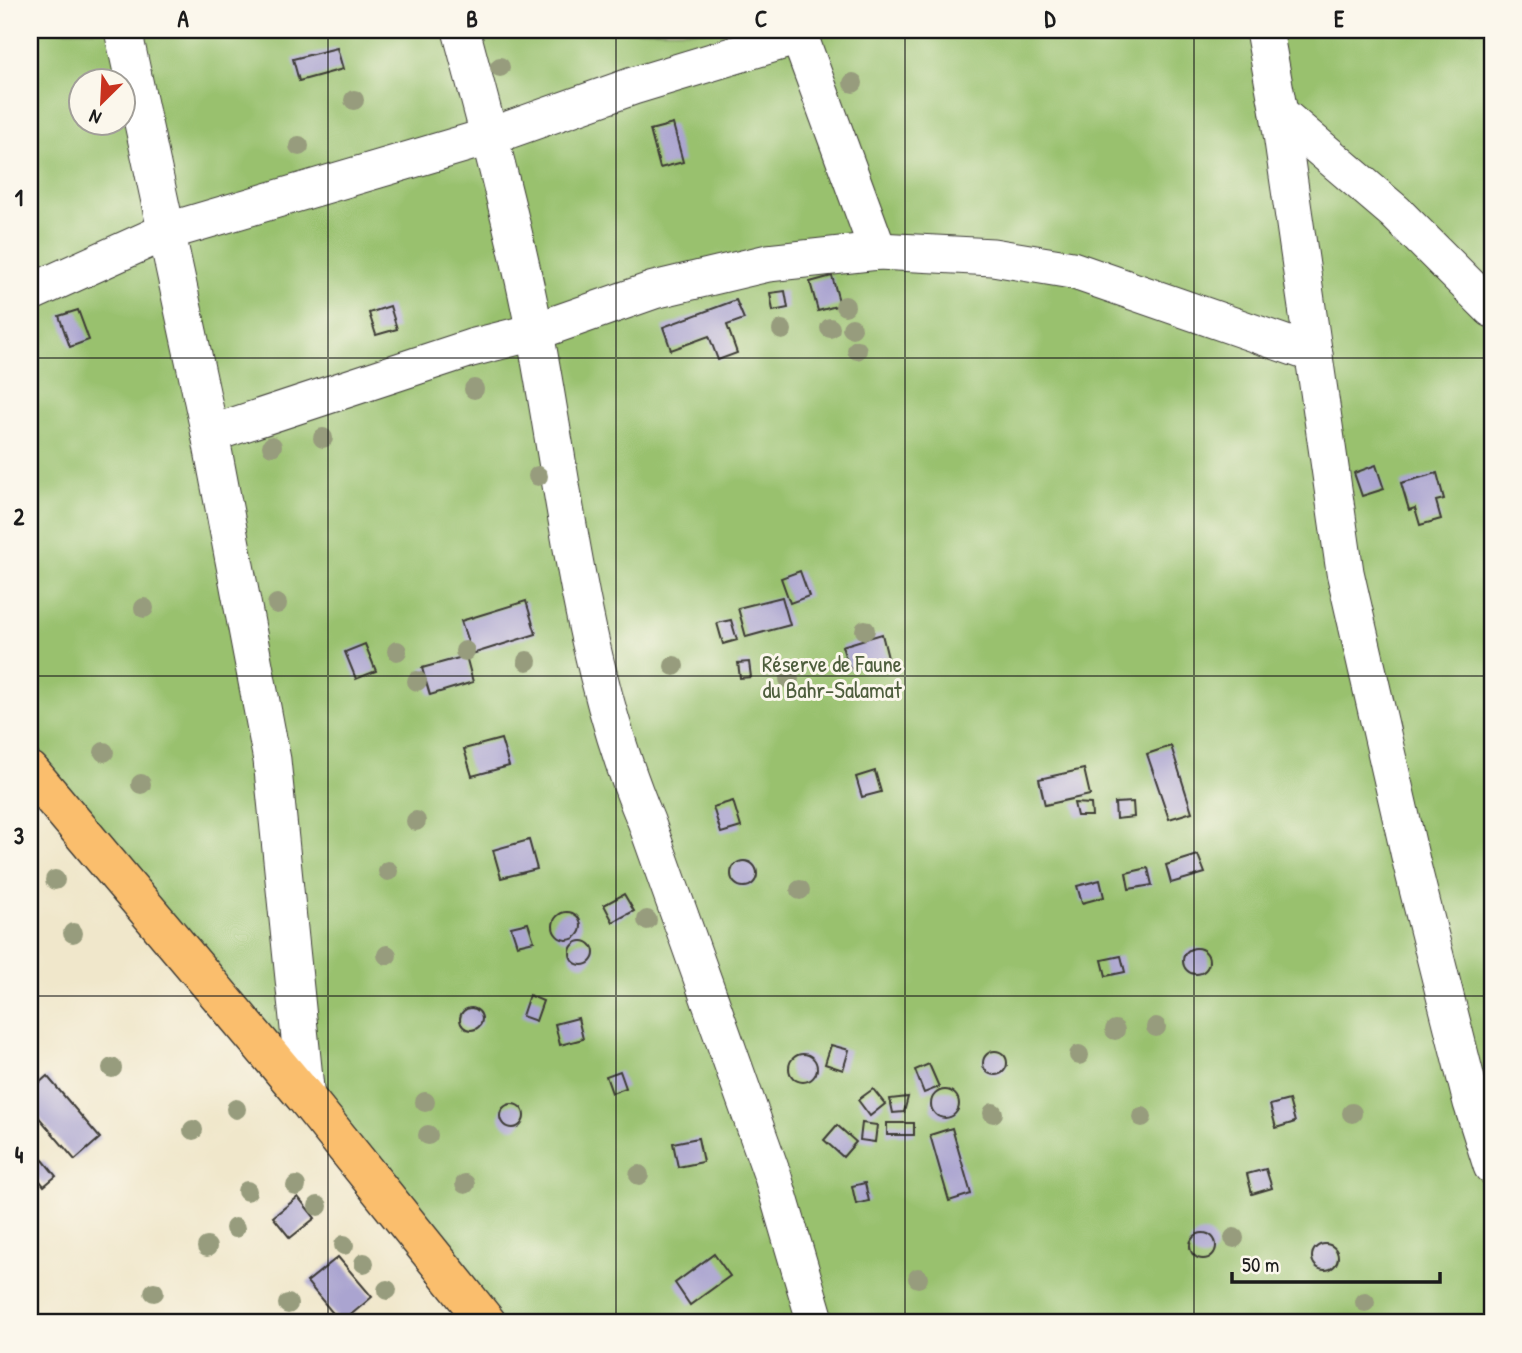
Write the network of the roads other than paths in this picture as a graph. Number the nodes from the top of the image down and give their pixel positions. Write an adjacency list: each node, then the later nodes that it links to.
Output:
1 (123, 30): 7 (street)
2 (461, 30): 6 (street)
3 (1264, 30): 5 (street)
4 (798, 33): 6 (street); 8 (street)
5 (1279, 113): 10 (street); 12 (street)
6 (491, 136): 7 (street); 11 (street)
7 (165, 232): 9 (street); 13 (street)
8 (878, 251): 11 (street); 12 (street)
9 (30, 293)
10 (1492, 309)
11 (534, 332): 13 (street); 18 (street)
12 (1314, 354): 16 (street)
13 (210, 435): 15 (street)
14 (30, 771): 15 (main road)
15 (306, 1098): 17 (main road)
16 (1492, 1166)
17 (487, 1323)
18 (816, 1323)

